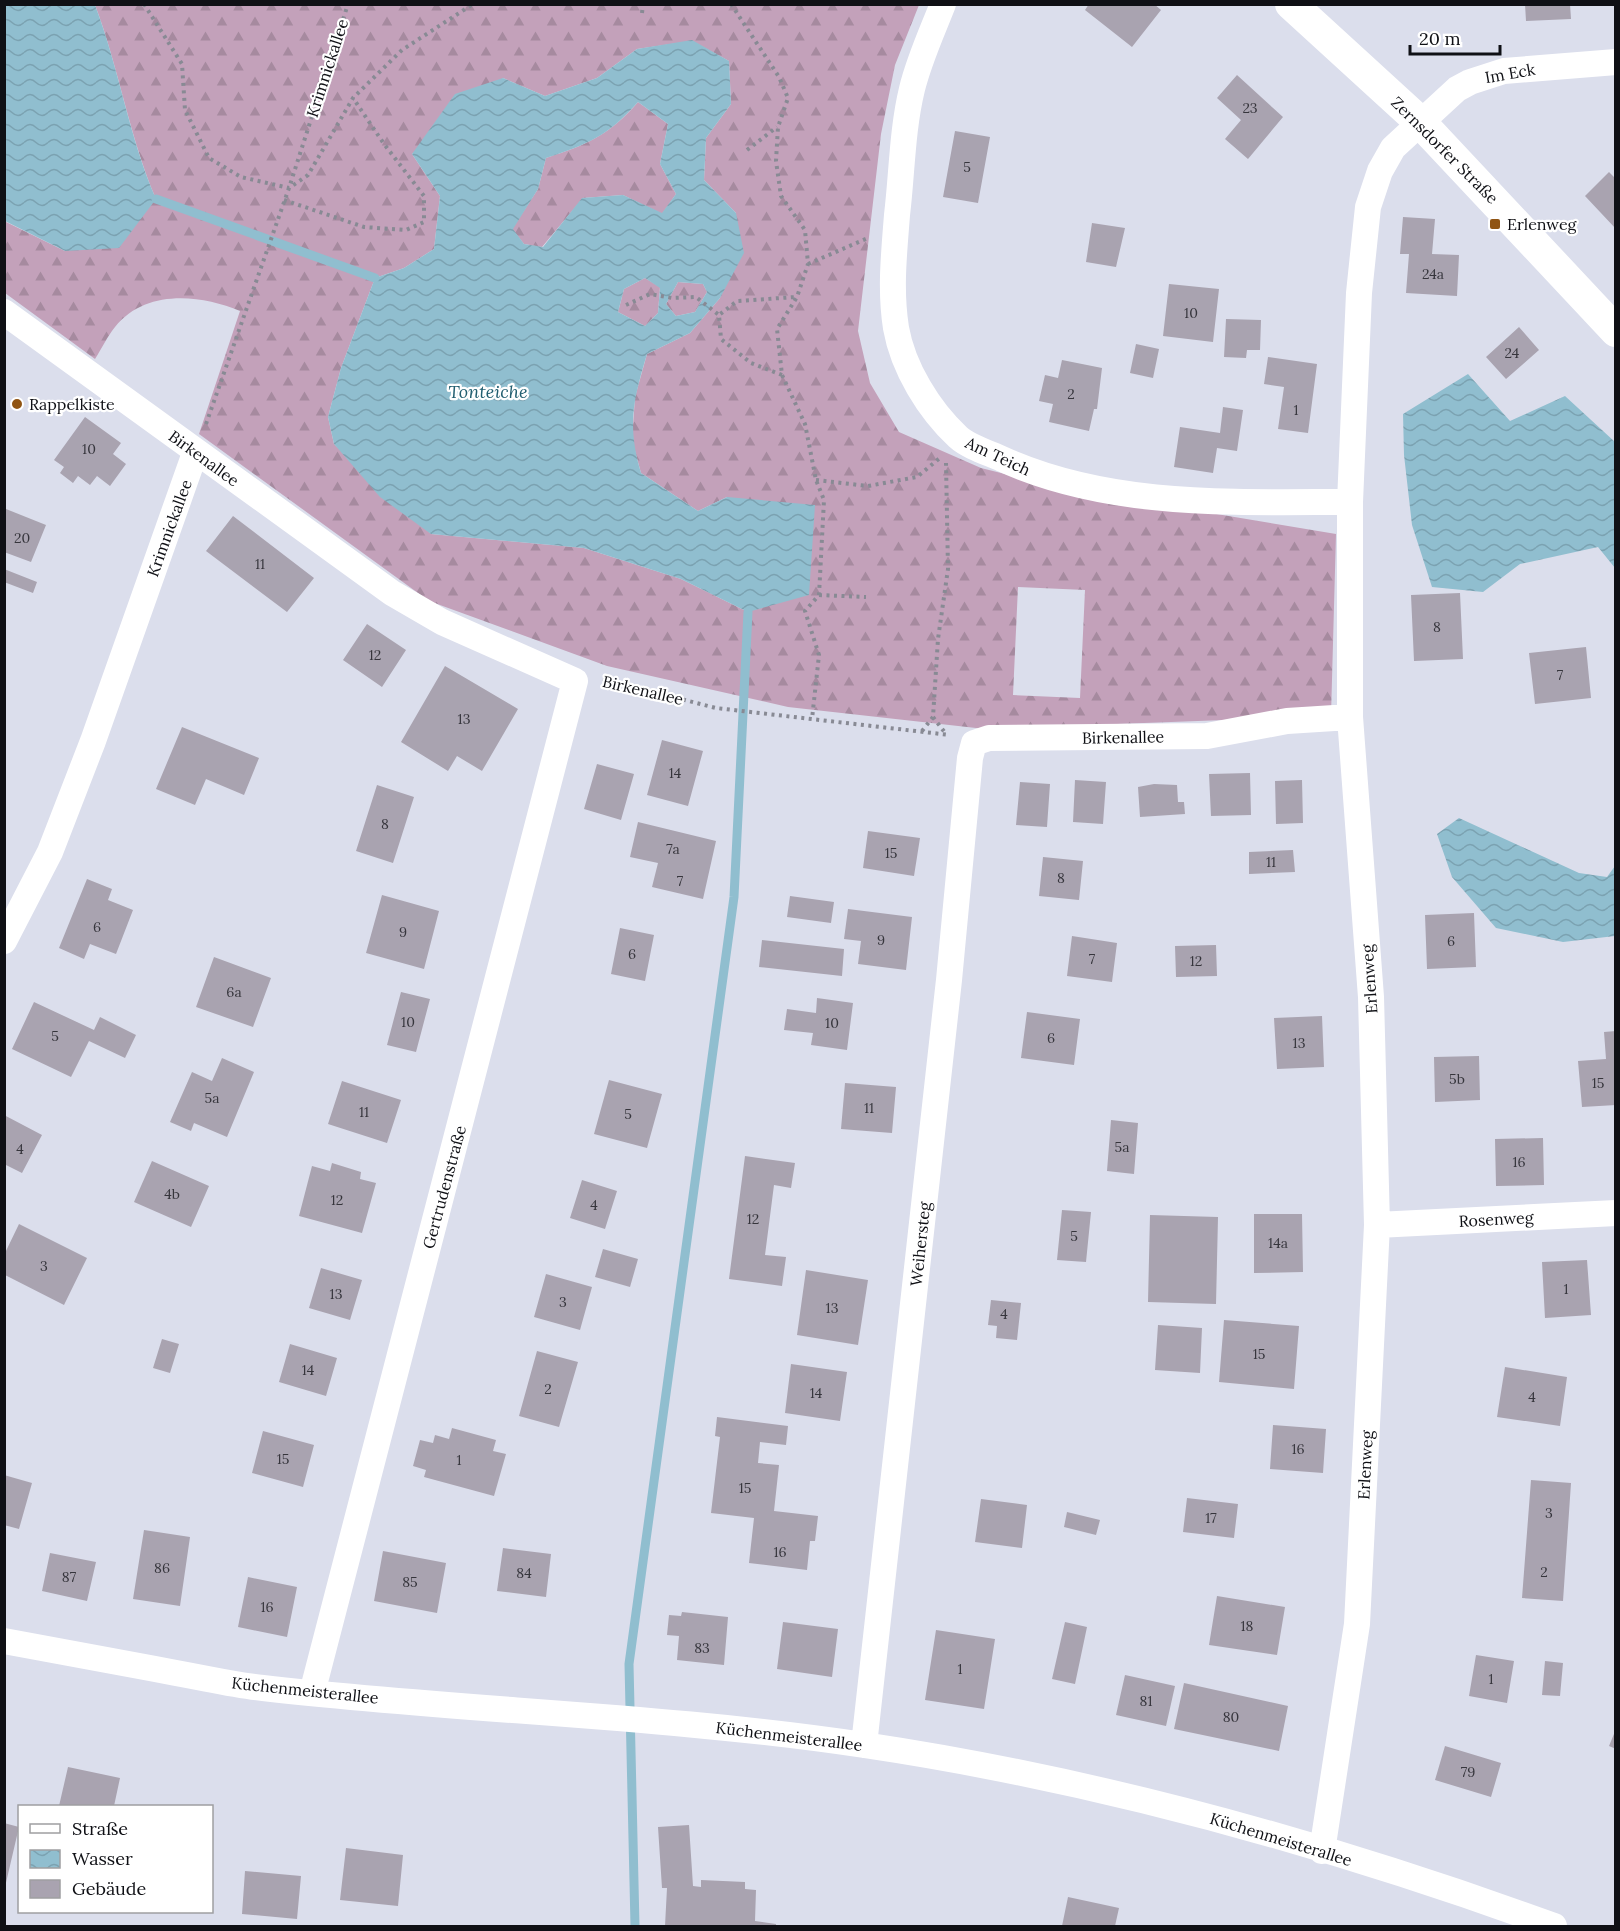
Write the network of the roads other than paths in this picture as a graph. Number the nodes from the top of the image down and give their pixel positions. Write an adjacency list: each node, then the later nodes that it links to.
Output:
1 (943, 4): 8 (street, Am Teich)
2 (1290, 4): 4 (street, Zernsdorfer Straße)
3 (1616, 62): 4 (street, Im Eck)
4 (1419, 121): 6 (street, Zernsdorfer Straße); 8 (street, Erlenweg)
5 (4, 312): 7 (street, Birkenallee)
6 (1616, 331)
7 (195, 453): 9 (street, Birkenallee); 12 (street, Krimnickallee)
8 (1350, 502): 10 (street, Erlenweg)
9 (575, 681): 16 (street, Gertrudenstraße)
10 (1350, 717): 11 (street, Birkenallee); 14 (street, Erlenweg)
11 (974, 743): 17 (street, Weihersteg)
12 (4, 941)
13 (1616, 1213): 14 (street, Rosenweg)
14 (1377, 1225): 18 (street, Erlenweg)
15 (4, 1641): 16 (street, Küchenmeisterallee)
16 (312, 1693): 17 (street, Küchenmeisterallee)
17 (864, 1745): 18 (street, Küchenmeisterallee)
18 (1322, 1851): 19 (street, Küchenmeisterallee)
19 (1554, 1926)

